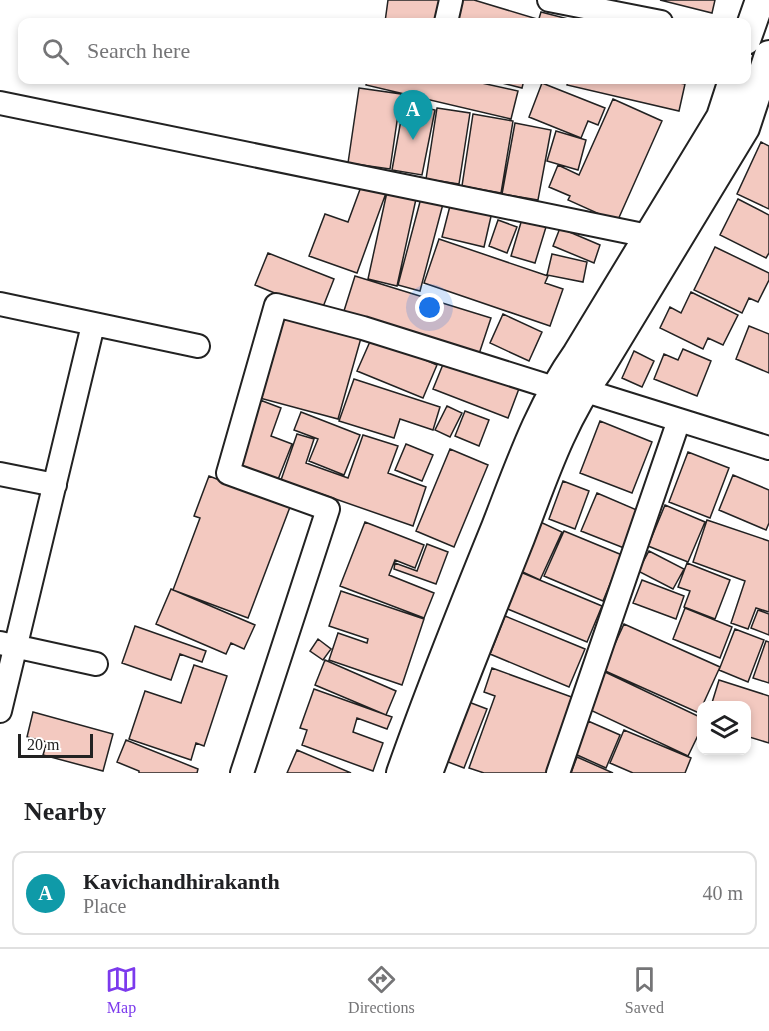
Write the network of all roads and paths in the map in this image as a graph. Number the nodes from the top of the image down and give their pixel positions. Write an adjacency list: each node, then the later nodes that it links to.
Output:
1 (451, 0): 4 (street)
2 (549, 0): 5 (street)
3 (760, 0): 6 (street)
4 (447, 18)
5 (641, 18)
6 (751, 28)
7 (769, 55): 15 (street)
8 (732, 84): 10 (street)
9 (0, 103): 10 (street)
10 (648, 236): 14 (street)
11 (0, 304): 12 (street)
12 (93, 325): 13 (street); 19 (street)
13 (198, 346)
14 (554, 388): 15 (street); 23 (street); 24 (street)
15 (583, 390): 16 (street); 25 (street)
16 (679, 420): 17 (street); 26 (street)
17 (769, 448)
18 (0, 474): 19 (street)
19 (55, 485): 20 (street)
20 (8, 644): 21 (street); 22 (street)
21 (96, 664)
22 (0, 711)
23 (242, 773)
24 (401, 773)
25 (429, 773)
26 (558, 773)

